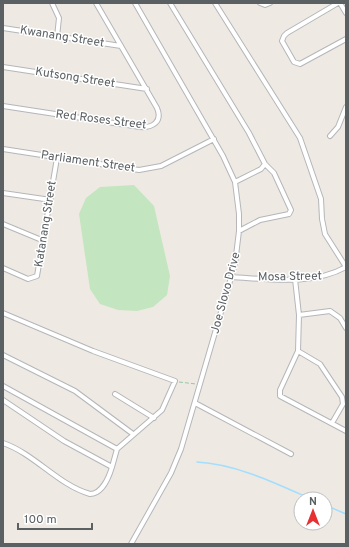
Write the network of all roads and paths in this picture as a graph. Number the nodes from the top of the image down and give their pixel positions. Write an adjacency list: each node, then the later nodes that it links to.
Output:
1 (52, 3): 11 (street)
2 (96, 3): 13 (street, Red Roses Street)
3 (135, 3): 19 (street, Joe Slovo Drive)
4 (170, 3): 22 (street)
5 (215, 3): 29 (street)
6 (260, 3): 7 (street)
7 (270, 3)
8 (339, 3): 9 (street); 12 (street)
9 (346, 12)
10 (3, 28): 11 (street, Kwanang Street)
11 (57, 37): 13 (street, Kwanang Street)
12 (346, 39)
13 (121, 46): 15 (street, Red Roses Street)
14 (3, 67): 15 (street, Kutsong Street)
15 (146, 89): 16 (street, Red Roses Street)
16 (3, 106)
17 (346, 107): 18 (street)
18 (330, 136)
19 (214, 139): 21 (street, Parliament Street); 23 (street, Joe Slovo Drive)
20 (3, 149): 21 (street, Parliament Street)
21 (57, 158): 25 (street, Katanang Street)
22 (265, 164): 23 (street); 27 (street)
23 (235, 182): 27 (street, Joe Slovo Drive)
24 (3, 193): 25 (street)
25 (51, 200): 28 (street, Katanang Street)
26 (3, 224): 28 (street)
27 (239, 231): 31 (street, Joe Slovo Drive)
28 (44, 241): 30 (street, Katanang Street)
29 (346, 267): 32 (street, Mosa Street)
30 (3, 268)
31 (232, 277): 32 (street, Mosa Street); 39 (street, Joe Slovo Drive)
32 (296, 279): 34 (street)
33 (3, 313): 38 (street)
34 (299, 315): 35 (street); 36 (street)
35 (346, 328)
36 (298, 351): 45 (street); 45 (street)
37 (3, 355): 47 (street)
38 (175, 381): 39 (path); 44 (street)
39 (200, 385): 43 (street, Joe Slovo Drive)
40 (3, 386): 49 (street)
41 (115, 394): 44 (street)
42 (3, 400): 51 (street)
43 (195, 403): 50 (street); 52 (street, Joe Slovo Drive)
44 (154, 418): 47 (street)
45 (332, 424): 46 (street)
46 (346, 431)
47 (133, 434): 49 (street)
48 (3, 443): 51 (street)
49 (117, 449): 51 (street)
50 (291, 454)
51 (112, 467)
52 (131, 544)

